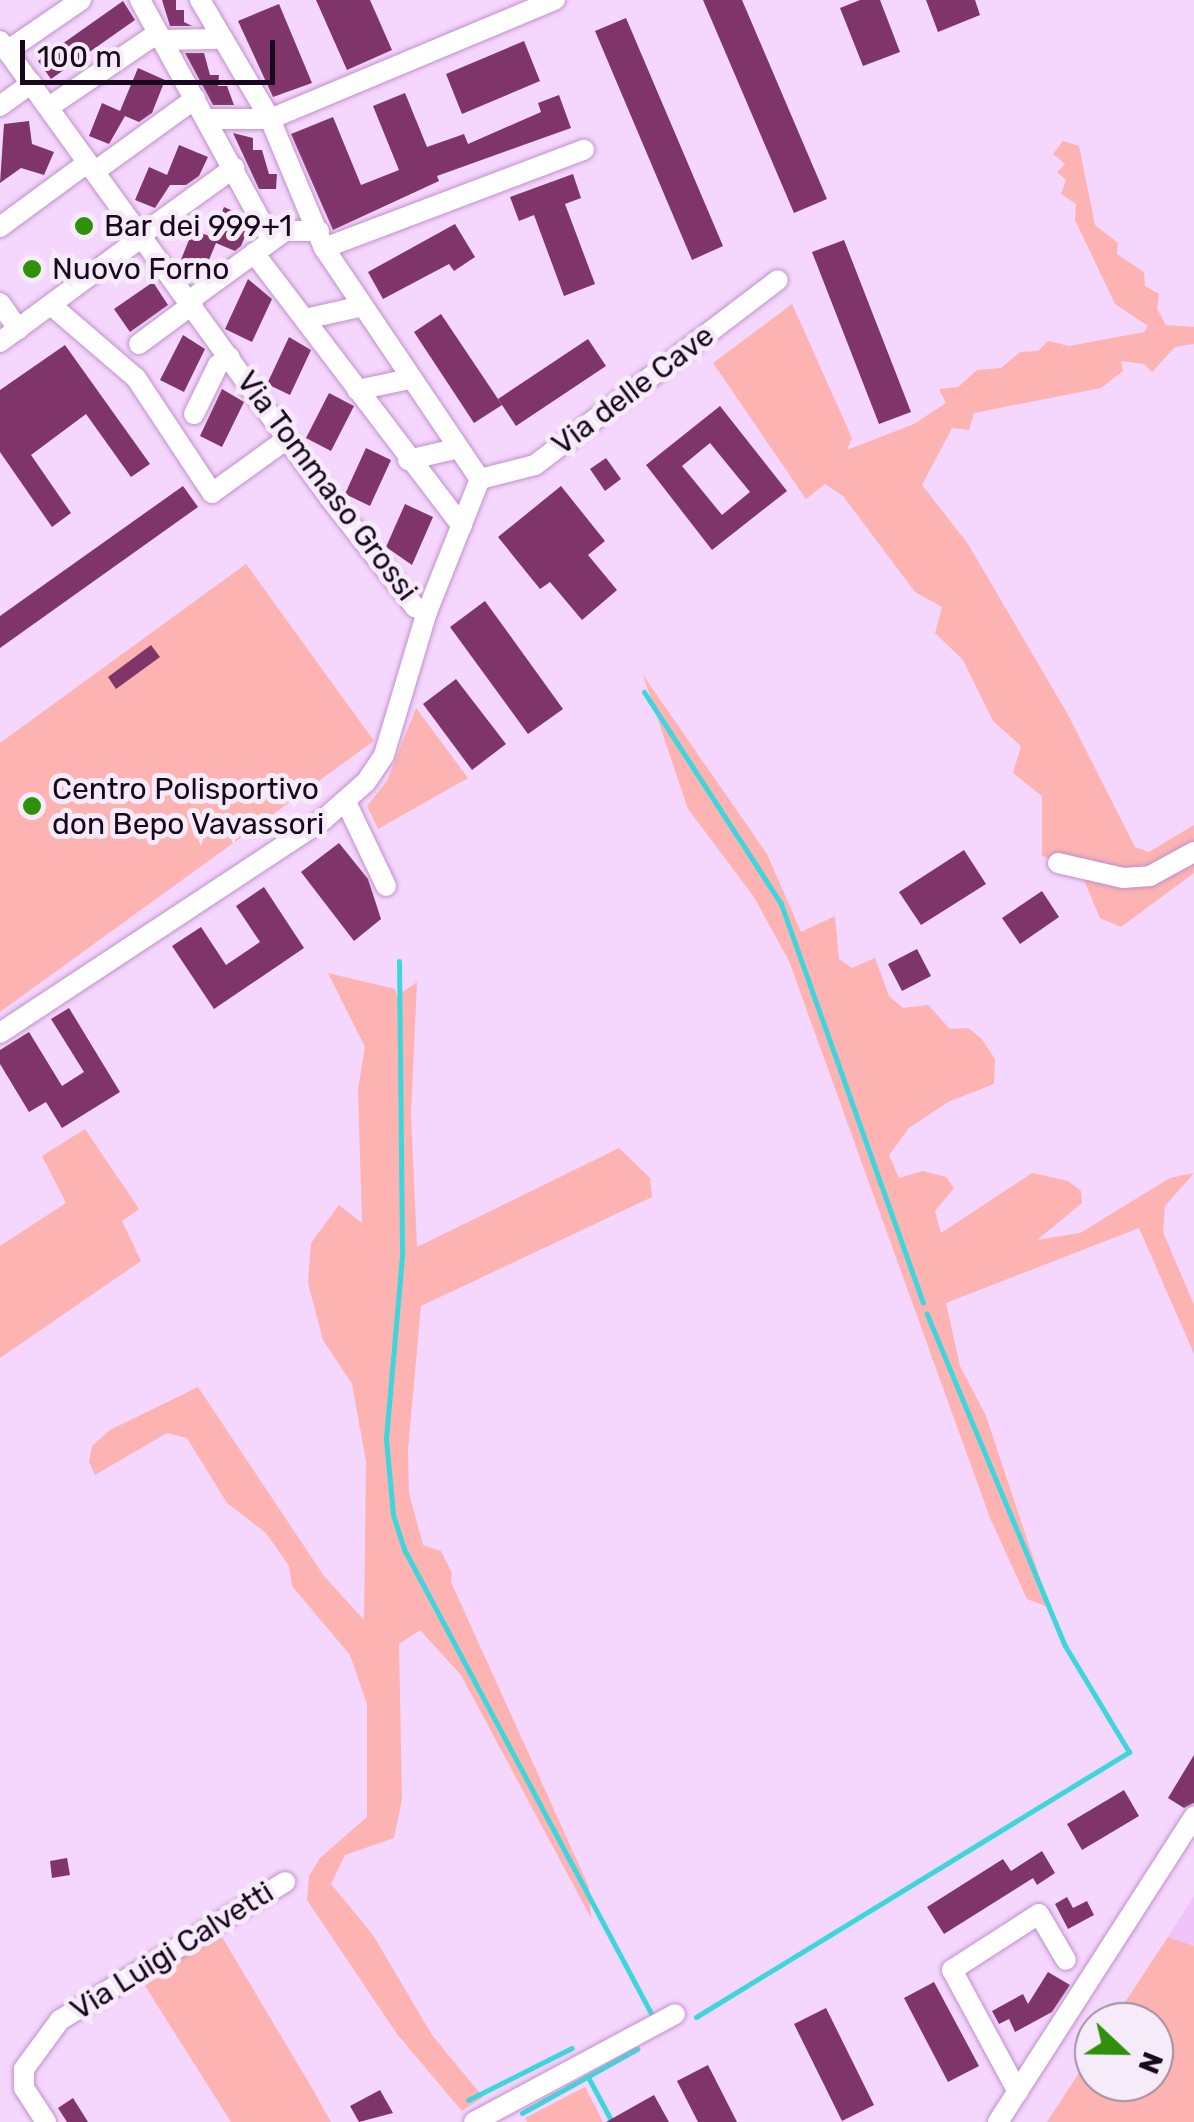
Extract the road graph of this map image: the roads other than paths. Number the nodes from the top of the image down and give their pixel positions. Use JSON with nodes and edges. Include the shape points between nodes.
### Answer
{"nodes":[{"id":1,"x":81,"y":0,"type":"edge"},
{"id":2,"x":140,"y":0,"type":"edge"},
{"id":3,"x":200,"y":0,"type":"edge"},
{"id":4,"x":556,"y":0,"type":"edge"},
{"id":5,"x":160,"y":36,"type":"junction"},
{"id":6,"x":214,"y":39,"type":"dead end"},
{"id":7,"x":4,"y":46,"type":"edge"},
{"id":8,"x":32,"y":83,"type":"junction"},
{"id":9,"x":195,"y":99,"type":"junction"},
{"id":10,"x":0,"y":106,"type":"edge"},
{"id":11,"x":49,"y":107,"type":"junction"},
{"id":12,"x":206,"y":119,"type":"junction"},
{"id":13,"x":270,"y":119,"type":"junction"},
{"id":14,"x":584,"y":150,"type":"dead end"},
{"id":15,"x":90,"y":168,"type":"junction"},
{"id":16,"x":234,"y":168,"type":"junction"},
{"id":17,"x":0,"y":226,"type":"edge"},
{"id":18,"x":142,"y":236,"type":"junction"},
{"id":19,"x":271,"y":239,"type":"junction"},
{"id":20,"x":322,"y":240,"type":"junction"},
{"id":21,"x":254,"y":252,"type":"junction"},
{"id":22,"x":778,"y":280,"type":"dead end"},
{"id":23,"x":0,"y":302,"type":"edge"},
{"id":24,"x":191,"y":302,"type":"junction"},
{"id":25,"x":51,"y":305,"type":"junction"},
{"id":26,"x":362,"y":306,"type":"junction"},
{"id":27,"x":305,"y":319,"type":"junction"},
{"id":28,"x":18,"y":329,"type":"junction"},
{"id":29,"x":0,"y":342,"type":"edge"},
{"id":30,"x":139,"y":344,"type":"dead end"},
{"id":31,"x":230,"y":357,"type":"junction"},
{"id":32,"x":410,"y":379,"type":"junction"},
{"id":33,"x":357,"y":390,"type":"junction"},
{"id":34,"x":194,"y":414,"type":"dead end"},
{"id":35,"x":286,"y":439,"type":"junction"},
{"id":36,"x":459,"y":448,"type":"junction"},
{"id":37,"x":408,"y":460,"type":"junction"},
{"id":38,"x":480,"y":479,"type":"junction"},
{"id":39,"x":462,"y":526,"type":"junction"},
{"id":40,"x":428,"y":612,"type":"junction"},
{"id":41,"x":346,"y":802,"type":"junction"},
{"id":42,"x":1194,"y":852,"type":"edge"},
{"id":43,"x":1058,"y":863,"type":"dead end"},
{"id":44,"x":386,"y":886,"type":"dead end"},
{"id":45,"x":0,"y":1033,"type":"edge"},
{"id":46,"x":1194,"y":1817,"type":"edge"},
{"id":47,"x":285,"y":1882,"type":"dead end"},
{"id":48,"x":1066,"y":1960,"type":"dead end"},
{"id":49,"x":675,"y":2014,"type":"dead end"},
{"id":50,"x":1018,"y":2092,"type":"junction"},
{"id":51,"x":506,"y":2117,"type":"edge"},
{"id":52,"x":46,"y":2122,"type":"edge"},
{"id":53,"x":474,"y":2122,"type":"edge"},
{"id":54,"x":998,"y":2122,"type":"edge"}],
"edges":[{"from":1,"to":7,"type":"street"},
{"from":2,"to":5,"type":"street"},
{"from":3,"to":13,"type":"street"},
{"from":4,"to":13,"type":"street"},
{"from":5,"to":6,"type":"street"},
{"from":5,"to":9,"type":"street"},
{"from":5,"to":11,"type":"street"},
{"from":7,"to":8,"type":"street","name":"Via Tommaso Grossi"},
{"from":8,"to":10,"type":"street"},
{"from":8,"to":11,"type":"street","name":"Via Tommaso Grossi"},
{"from":9,"to":12,"type":"street"},
{"from":9,"to":15,"type":"street"},
{"from":11,"to":15,"type":"street","name":"Via Tommaso Grossi"},
{"from":12,"to":13,"type":"street"},
{"from":12,"to":16,"type":"street"},
{"from":13,"to":20,"type":"street"},
{"from":14,"to":20,"type":"street"},
{"from":15,"to":17,"type":"street"},
{"from":15,"to":18,"type":"street","name":"Via Tommaso Grossi"},
{"from":16,"to":18,"type":"street"},
{"from":16,"to":19,"type":"street"},
{"from":18,"to":24,"type":"street","name":"Via Tommaso Grossi"},
{"from":18,"to":25,"type":"street"},
{"from":19,"to":20,"type":"street","via":[[285,231]]},
{"from":19,"to":21,"type":"street"},
{"from":20,"to":26,"type":"street"},
{"from":21,"to":24,"type":"street"},
{"from":21,"to":27,"type":"street"},
{"from":22,"to":38,"type":"street","name":"Via delle Cave","via":[[535,466]]},
{"from":23,"to":28,"type":"street"},
{"from":24,"to":30,"type":"street"},
{"from":24,"to":31,"type":"street","name":"Via Tommaso Grossi"},
{"from":25,"to":28,"type":"street"},
{"from":25,"to":35,"type":"street","via":[[136,378],[212,493]]},
{"from":26,"to":27,"type":"street"},
{"from":26,"to":32,"type":"street"},
{"from":27,"to":33,"type":"street"},
{"from":28,"to":29,"type":"street"},
{"from":31,"to":34,"type":"street","name":"Via Tommaso Grossi","via":[[218,365]]},
{"from":31,"to":35,"type":"street","name":"Via Tommaso Grossi"},
{"from":32,"to":33,"type":"street"},
{"from":32,"to":36,"type":"street"},
{"from":33,"to":37,"type":"street"},
{"from":35,"to":40,"type":"street","name":"Via Tommaso Grossi","via":[[415,606]]},
{"from":36,"to":37,"type":"street"},
{"from":36,"to":38,"type":"street"},
{"from":37,"to":39,"type":"street"},
{"from":38,"to":39,"type":"street"},
{"from":39,"to":40,"type":"street"},
{"from":40,"to":41,"type":"street","via":[[384,754]]},
{"from":41,"to":44,"type":"street"},
{"from":41,"to":45,"type":"street"},
{"from":42,"to":43,"type":"street","via":[[1136,877]]},
{"from":46,"to":50,"type":"street"},
{"from":47,"to":52,"type":"street","name":"Via Luigi Calvetti","via":[[60,2020],[24,2068],[24,2088]]},
{"from":48,"to":50,"type":"street","via":[[1038,1914],[952,1970]]},
{"from":49,"to":51,"type":"street","via":[[513,2097]]},
{"from":50,"to":54,"type":"street"},
{"from":51,"to":53,"type":"street"}]}
